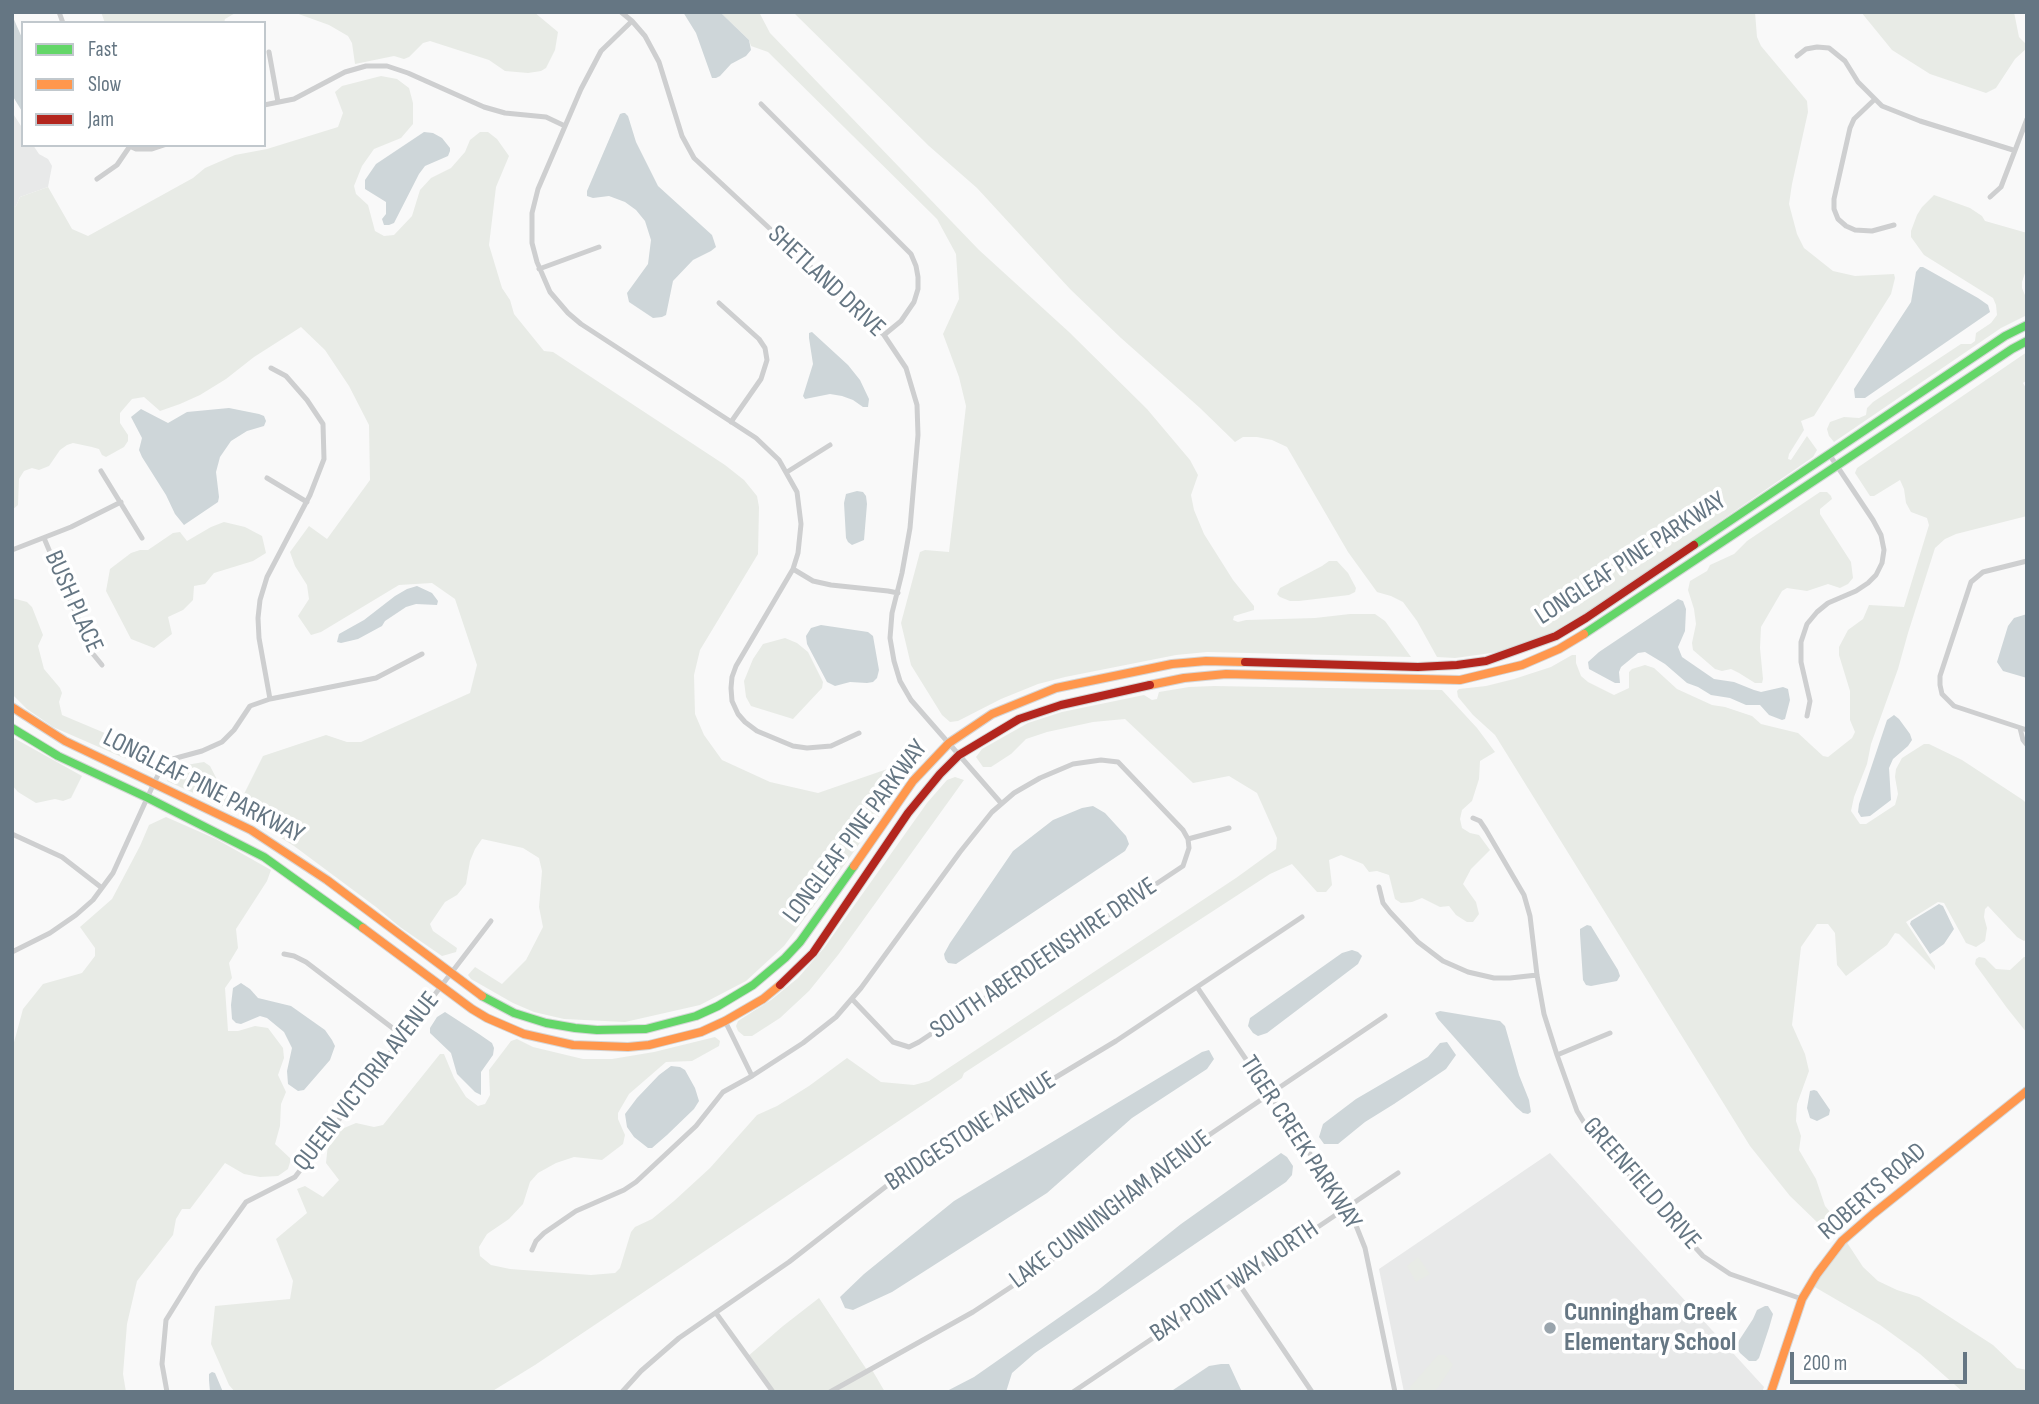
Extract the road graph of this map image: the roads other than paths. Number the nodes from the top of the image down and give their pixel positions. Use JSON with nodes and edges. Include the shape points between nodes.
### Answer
{"nodes":[{"id":1,"x":621,"y":12,"type":"edge"},
{"id":2,"x":632,"y":21,"type":"junction"},
{"id":3,"x":269,"y":52,"type":"dead end"},
{"id":4,"x":1797,"y":56,"type":"dead end"},
{"id":5,"x":1874,"y":100,"type":"junction"},
{"id":6,"x":278,"y":102,"type":"junction"},
{"id":7,"x":761,"y":104,"type":"dead end"},
{"id":8,"x":266,"y":105,"type":"edge"},
{"id":9,"x":2027,"y":119,"type":"edge"},
{"id":10,"x":565,"y":126,"type":"junction"},
{"id":11,"x":127,"y":147,"type":"edge"},
{"id":12,"x":131,"y":147,"type":"edge"},
{"id":13,"x":158,"y":147,"type":"edge"},
{"id":14,"x":2013,"y":150,"type":"junction"},
{"id":15,"x":97,"y":179,"type":"dead end"},
{"id":16,"x":1990,"y":197,"type":"dead end"},
{"id":17,"x":1894,"y":225,"type":"dead end"},
{"id":18,"x":600,"y":247,"type":"dead end"},
{"id":19,"x":539,"y":270,"type":"junction"},
{"id":20,"x":719,"y":303,"type":"dead end"},
{"id":21,"x":2027,"y":325,"type":"edge"},
{"id":22,"x":884,"y":335,"type":"junction"},
{"id":23,"x":2027,"y":341,"type":"edge"},
{"id":24,"x":271,"y":368,"type":"dead end"},
{"id":25,"x":731,"y":422,"type":"junction"},
{"id":26,"x":830,"y":446,"type":"dead end"},
{"id":27,"x":1829,"y":454,"type":"junction"},
{"id":28,"x":1836,"y":466,"type":"junction"},
{"id":29,"x":101,"y":471,"type":"dead end"},
{"id":30,"x":787,"y":472,"type":"junction"},
{"id":31,"x":267,"y":478,"type":"dead end"},
{"id":32,"x":121,"y":502,"type":"junction"},
{"id":33,"x":307,"y":502,"type":"junction"},
{"id":34,"x":44,"y":538,"type":"junction"},
{"id":35,"x":142,"y":538,"type":"dead end"},
{"id":36,"x":12,"y":550,"type":"edge"},
{"id":37,"x":2027,"y":561,"type":"edge"},
{"id":38,"x":793,"y":569,"type":"junction"},
{"id":39,"x":898,"y":593,"type":"junction"},
{"id":40,"x":1591,"y":614,"type":"junction"},
{"id":41,"x":1598,"y":625,"type":"junction"},
{"id":42,"x":422,"y":654,"type":"dead end"},
{"id":43,"x":102,"y":666,"type":"dead end"},
{"id":44,"x":270,"y":699,"type":"junction"},
{"id":45,"x":12,"y":707,"type":"edge"},
{"id":46,"x":1807,"y":716,"type":"dead end"},
{"id":47,"x":12,"y":728,"type":"edge"},
{"id":48,"x":2023,"y":729,"type":"edge"},
{"id":49,"x":859,"y":733,"type":"dead end"},
{"id":50,"x":949,"y":743,"type":"junction"},
{"id":51,"x":2027,"y":745,"type":"edge"},
{"id":52,"x":960,"y":755,"type":"junction"},
{"id":53,"x":154,"y":783,"type":"junction"},
{"id":54,"x":148,"y":798,"type":"junction"},
{"id":55,"x":1001,"y":803,"type":"junction"},
{"id":56,"x":1473,"y":818,"type":"dead end"},
{"id":57,"x":1229,"y":828,"type":"dead end"},
{"id":58,"x":12,"y":834,"type":"edge"},
{"id":59,"x":1188,"y":839,"type":"junction"},
{"id":60,"x":1379,"y":887,"type":"dead end"},
{"id":61,"x":102,"y":888,"type":"junction"},
{"id":62,"x":1302,"y":917,"type":"dead end"},
{"id":63,"x":491,"y":921,"type":"dead end"},
{"id":64,"x":12,"y":952,"type":"edge"},
{"id":65,"x":284,"y":954,"type":"dead end"},
{"id":66,"x":451,"y":975,"type":"junction"},
{"id":67,"x":1537,"y":975,"type":"junction"},
{"id":68,"x":442,"y":987,"type":"junction"},
{"id":69,"x":1197,"y":988,"type":"junction"},
{"id":70,"x":852,"y":999,"type":"junction"},
{"id":71,"x":1385,"y":1016,"type":"dead end"},
{"id":72,"x":725,"y":1021,"type":"junction"},
{"id":73,"x":1610,"y":1033,"type":"dead end"},
{"id":74,"x":402,"y":1035,"type":"junction"},
{"id":75,"x":1557,"y":1055,"type":"junction"},
{"id":76,"x":752,"y":1076,"type":"junction"},
{"id":77,"x":2027,"y":1091,"type":"edge"},
{"id":78,"x":1269,"y":1094,"type":"junction"},
{"id":79,"x":1398,"y":1173,"type":"dead end"},
{"id":80,"x":1346,"y":1207,"type":"junction"},
{"id":81,"x":532,"y":1250,"type":"dead end"},
{"id":82,"x":1237,"y":1281,"type":"junction"},
{"id":83,"x":1802,"y":1299,"type":"junction"},
{"id":84,"x":716,"y":1313,"type":"junction"},
{"id":85,"x":167,"y":1392,"type":"edge"},
{"id":86,"x":622,"y":1392,"type":"edge"},
{"id":87,"x":773,"y":1392,"type":"edge"},
{"id":88,"x":830,"y":1392,"type":"edge"},
{"id":89,"x":1073,"y":1392,"type":"edge"},
{"id":90,"x":1312,"y":1392,"type":"edge"},
{"id":91,"x":1395,"y":1392,"type":"edge"},
{"id":92,"x":1771,"y":1392,"type":"edge"}],
"edges":[{"from":1,"to":2,"type":"street","name":"SHETLAND DRIVE"},
{"from":2,"to":10,"type":"street","via":[[601,51]]},
{"from":2,"to":22,"type":"street","name":"SHETLAND DRIVE","via":[[659,62],[682,136],[694,158]]},
{"from":3,"to":6,"type":"street"},
{"from":4,"to":5,"type":"street","via":[[1817,47],[1838,53]]},
{"from":5,"to":14,"type":"street","via":[[1920,121]]},
{"from":5,"to":17,"type":"street","via":[[1850,128],[1834,209],[1838,219],[1855,230]]},
{"from":6,"to":8,"type":"street"},
{"from":6,"to":10,"type":"street","via":[[294,99],[345,72],[387,66],[484,107],[546,117]]},
{"from":7,"to":22,"type":"street","via":[[911,254],[918,277],[914,302]]},
{"from":9,"to":14,"type":"street"},
{"from":10,"to":19,"type":"street","via":[[532,213],[532,243]]},
{"from":11,"to":15,"type":"street","via":[[117,165]]},
{"from":12,"to":13,"type":"street"},
{"from":14,"to":16,"type":"street","via":[[2001,187]]},
{"from":18,"to":19,"type":"street"},
{"from":19,"to":25,"type":"street","via":[[550,292],[581,324]]},
{"from":20,"to":25,"type":"street","via":[[758,339],[767,360],[761,379]]},
{"from":21,"to":27,"type":"main road","name":"LONGLEAF PINE PARKWAY"},
{"from":22,"to":39,"type":"street","name":"SHETLAND DRIVE","via":[[906,368],[918,415],[910,528]]},
{"from":23,"to":28,"type":"main road","name":"LONGLEAF PINE PARKWAY"},
{"from":24,"to":33,"type":"street","via":[[286,376],[323,424],[324,459]]},
{"from":25,"to":30,"type":"street","via":[[770,450]]},
{"from":26,"to":30,"type":"street"},
{"from":27,"to":28,"type":"street"},
{"from":27,"to":40,"type":"main road","name":"LONGLEAF PINE PARKWAY"},
{"from":28,"to":41,"type":"main road","name":"LONGLEAF PINE PARKWAY"},
{"from":28,"to":46,"type":"street","via":[[1873,520],[1884,550],[1882,563],[1868,583],[1828,603],[1807,624],[1801,662],[1810,701]]},
{"from":29,"to":32,"type":"street"},
{"from":30,"to":38,"type":"street","via":[[802,524]]},
{"from":31,"to":33,"type":"street"},
{"from":32,"to":34,"type":"street"},
{"from":32,"to":35,"type":"street"},
{"from":33,"to":44,"type":"street","via":[[267,577],[260,600],[259,638]]},
{"from":34,"to":36,"type":"street"},
{"from":34,"to":43,"type":"street","name":"BUSH PLACE"},
{"from":37,"to":48,"type":"street","via":[[1983,572],[1971,582],[1940,676],[1942,694],[1954,706]]},
{"from":38,"to":39,"type":"street","via":[[813,581]]},
{"from":38,"to":49,"type":"street","via":[[736,666],[732,701],[738,714],[757,731],[793,746],[831,746]]},
{"from":39,"to":50,"type":"street","name":"SHETLAND DRIVE","via":[[890,638],[900,681]]},
{"from":40,"to":41,"type":"main road"},
{"from":40,"to":50,"type":"main road","name":"LONGLEAF PINE PARKWAY","via":[[1535,645],[1457,665],[1206,661],[1159,666],[1056,688],[992,714]]},
{"from":41,"to":52,"type":"main road","name":"LONGLEAF PINE PARKWAY","via":[[1522,665],[1460,680],[1226,674],[1154,684],[1034,713]]},
{"from":42,"to":44,"type":"street","via":[[376,678]]},
{"from":44,"to":53,"type":"street","via":[[250,706],[222,741],[169,760]]},
{"from":45,"to":53,"type":"main road","name":"LONGLEAF PINE PARKWAY","via":[[65,741]]},
{"from":47,"to":54,"type":"main road","name":"LONGLEAF PINE PARKWAY","via":[[58,756]]},
{"from":48,"to":51,"type":"street"},
{"from":50,"to":52,"type":"street","name":"SHETLAND DRIVE"},
{"from":50,"to":66,"type":"main road","name":"LONGLEAF PINE PARKWAY","via":[[913,781],[800,942],[753,985],[718,1006],[646,1028],[575,1028],[513,1013]]},
{"from":52,"to":55,"type":"street","name":"SHETLAND DRIVE"},
{"from":52,"to":72,"type":"main road","name":"LONGLEAF PINE PARKWAY","via":[[925,791],[813,953],[763,999]]},
{"from":53,"to":54,"type":"street"},
{"from":53,"to":66,"type":"main road","name":"LONGLEAF PINE PARKWAY","via":[[251,830],[298,859]]},
{"from":54,"to":61,"type":"street"},
{"from":54,"to":68,"type":"main road","name":"LONGLEAF PINE PARKWAY","via":[[288,872]]},
{"from":55,"to":59,"type":"street","via":[[1073,764],[1118,762]]},
{"from":55,"to":70,"type":"street"},
{"from":56,"to":67,"type":"street","name":"GREENFIELD DRIVE","via":[[1486,830],[1524,895]]},
{"from":57,"to":59,"type":"street"},
{"from":58,"to":61,"type":"street","via":[[62,858]]},
{"from":59,"to":70,"type":"street","name":"SOUTH ABERDEENSHIRE DRIVE","via":[[1183,866],[909,1047],[894,1042]]},
{"from":60,"to":67,"type":"street","via":[[1390,912],[1443,961],[1494,978]]},
{"from":61,"to":64,"type":"street","via":[[76,915]]},
{"from":62,"to":69,"type":"street","name":"BRIDGESTONE AVENUE"},
{"from":63,"to":66,"type":"street","name":"QUEEN VICTORIA AVENUE"},
{"from":65,"to":74,"type":"street","via":[[306,962]]},
{"from":66,"to":68,"type":"street","name":"QUEEN VICTORIA AVENUE"},
{"from":67,"to":75,"type":"street","name":"GREENFIELD DRIVE"},
{"from":68,"to":72,"type":"main road","name":"LONGLEAF PINE PARKWAY","via":[[504,1026],[572,1045],[649,1045]]},
{"from":68,"to":74,"type":"street","name":"QUEEN VICTORIA AVENUE"},
{"from":69,"to":78,"type":"street","name":"TIGER CREEK PARKWAY"},
{"from":69,"to":84,"type":"street","name":"BRIDGESTONE AVENUE","via":[[925,1156],[813,1245]]},
{"from":70,"to":76,"type":"street","via":[[803,1044]]},
{"from":71,"to":78,"type":"street","name":"LAKE CUNNINGHAM AVENUE"},
{"from":72,"to":76,"type":"street"},
{"from":73,"to":75,"type":"street"},
{"from":74,"to":85,"type":"street","name":"QUEEN VICTORIA AVENUE","via":[[295,1177],[246,1202],[197,1270],[166,1320],[162,1364]]},
{"from":75,"to":83,"type":"street","name":"GREENFIELD DRIVE","via":[[1588,1129],[1696,1249],[1730,1274]]},
{"from":76,"to":81,"type":"street","via":[[723,1092],[696,1126],[636,1182],[576,1211],[544,1233]]},
{"from":77,"to":83,"type":"main road","name":"ROBERTS ROAD","via":[[1853,1231],[1830,1255]]},
{"from":78,"to":80,"type":"street","name":"TIGER CREEK PARKWAY"},
{"from":78,"to":88,"type":"street","name":"LAKE CUNNINGHAM AVENUE","via":[[1181,1154],[1051,1261],[972,1312]]},
{"from":79,"to":80,"type":"street","name":"BAY POINT WAY NORTH"},
{"from":80,"to":82,"type":"street","name":"BAY POINT WAY NORTH"},
{"from":80,"to":91,"type":"street","name":"TIGER CREEK PARKWAY","via":[[1365,1248]]},
{"from":82,"to":89,"type":"street","name":"BAY POINT WAY NORTH"},
{"from":82,"to":90,"type":"street"},
{"from":83,"to":92,"type":"main road","name":"ROBERTS ROAD"},
{"from":84,"to":86,"type":"street","name":"BRIDGESTONE AVENUE","via":[[660,1353]]},
{"from":84,"to":87,"type":"street"}]}
